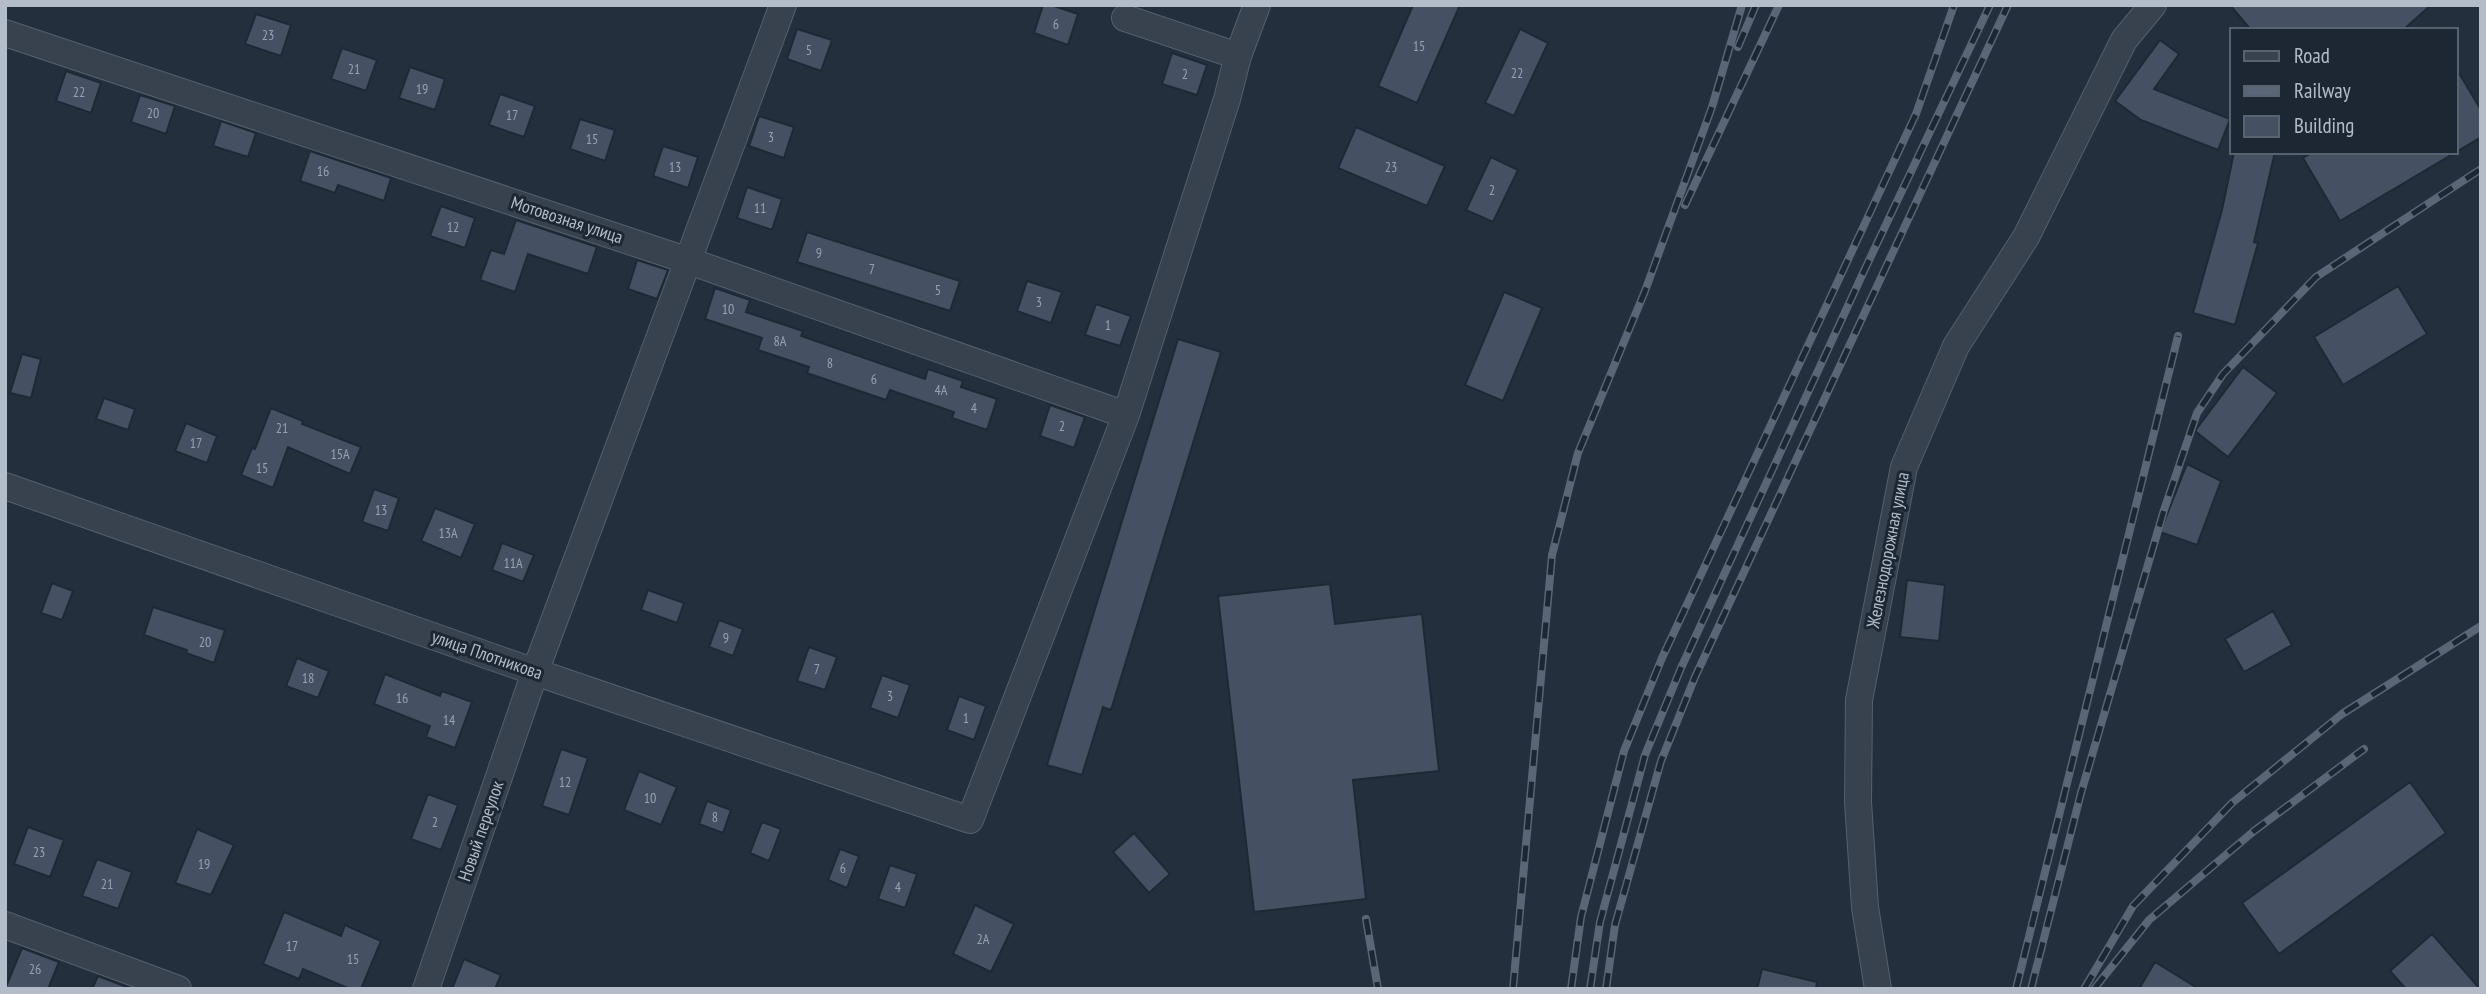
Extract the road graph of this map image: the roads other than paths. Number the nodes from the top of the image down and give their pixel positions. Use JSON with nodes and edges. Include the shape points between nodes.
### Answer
{"nodes":[{"id":1,"x":783,"y":5,"type":"edge"},
{"id":2,"x":1257,"y":5,"type":"edge"},
{"id":3,"x":2153,"y":5,"type":"edge"},
{"id":4,"x":1125,"y":18,"type":"dead end"},
{"id":5,"x":5,"y":33,"type":"edge"},
{"id":6,"x":1238,"y":56,"type":"junction"},
{"id":7,"x":689,"y":261,"type":"junction"},
{"id":8,"x":1126,"y":415,"type":"junction"},
{"id":9,"x":5,"y":486,"type":"edge"},
{"id":10,"x":535,"y":672,"type":"junction"},
{"id":11,"x":5,"y":925,"type":"edge"},
{"id":12,"x":178,"y":989,"type":"edge"},
{"id":13,"x":426,"y":989,"type":"edge"},
{"id":14,"x":1878,"y":989,"type":"edge"}],
"edges":[{"from":1,"to":7,"type":"street","name":"Новый переулок"},
{"from":2,"to":6,"type":"street"},
{"from":3,"to":14,"type":"street","name":"Железнодорожная улица","via":[[2124,40],[2026,237],[1956,346],[1904,467],[1859,700],[1860,828]]},
{"from":4,"to":6,"type":"street"},
{"from":5,"to":7,"type":"street","name":"Мотовозная улица"},
{"from":6,"to":8,"type":"street"},
{"from":7,"to":8,"type":"street","name":"Мотовозная улица"},
{"from":7,"to":10,"type":"street","name":"Новый переулок"},
{"from":8,"to":10,"type":"street","name":"улица Плотникова","via":[[970,820]]},
{"from":9,"to":10,"type":"street","name":"улица Плотникова"},
{"from":10,"to":13,"type":"street","name":"Новый переулок"},
{"from":11,"to":12,"type":"street"}]}
